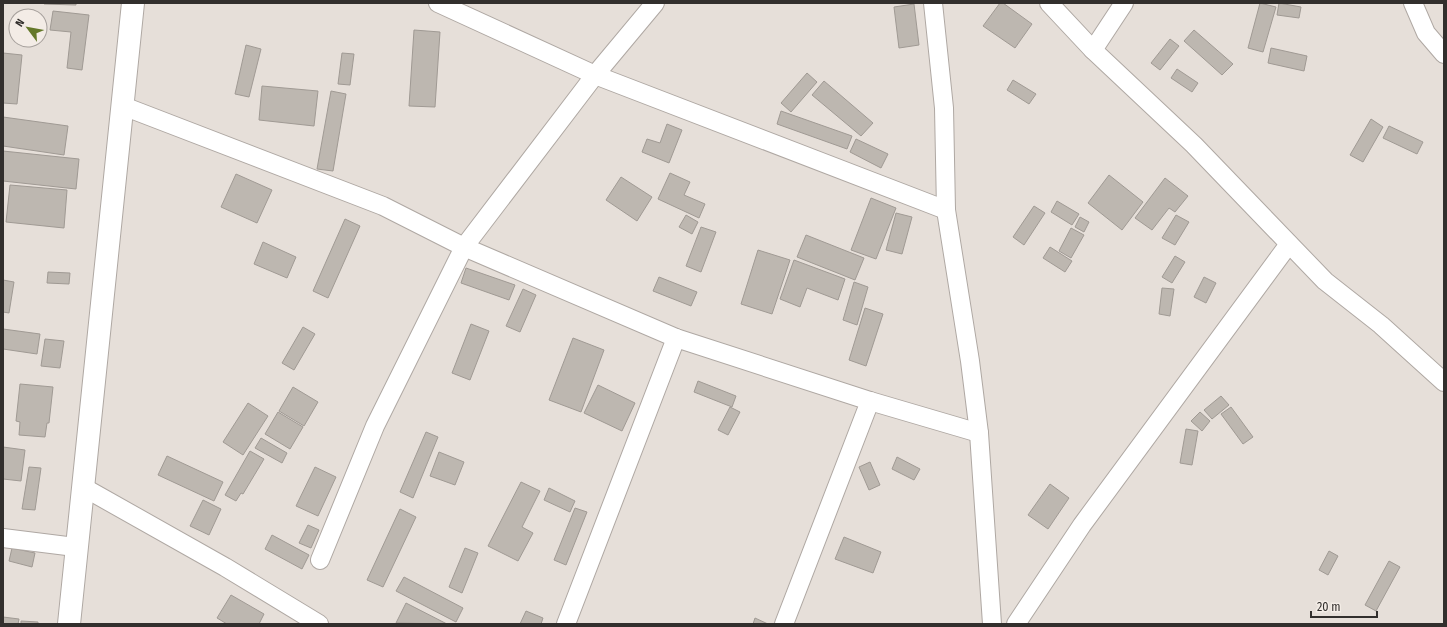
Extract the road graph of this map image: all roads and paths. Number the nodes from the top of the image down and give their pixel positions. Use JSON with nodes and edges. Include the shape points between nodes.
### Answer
{"nodes":[{"id":1,"x":133,"y":3,"type":"edge"},
{"id":2,"x":438,"y":3,"type":"edge"},
{"id":3,"x":655,"y":3,"type":"edge"},
{"id":4,"x":932,"y":3,"type":"edge"},
{"id":5,"x":1049,"y":3,"type":"edge"},
{"id":6,"x":1124,"y":3,"type":"edge"},
{"id":7,"x":1413,"y":3,"type":"edge"},
{"id":8,"x":1093,"y":50,"type":"junction"},
{"id":9,"x":1444,"y":54,"type":"edge"},
{"id":10,"x":595,"y":75,"type":"junction"},
{"id":11,"x":123,"y":106,"type":"junction"},
{"id":12,"x":946,"y":210,"type":"junction"},
{"id":13,"x":1288,"y":244,"type":"junction"},
{"id":14,"x":464,"y":247,"type":"junction"},
{"id":15,"x":676,"y":338,"type":"junction"},
{"id":16,"x":1444,"y":382,"type":"edge"},
{"id":17,"x":870,"y":401,"type":"junction"},
{"id":18,"x":979,"y":433,"type":"junction"},
{"id":19,"x":83,"y":487,"type":"junction"},
{"id":20,"x":3,"y":538,"type":"edge"},
{"id":21,"x":76,"y":547,"type":"junction"},
{"id":22,"x":320,"y":560,"type":"dead end"},
{"id":23,"x":69,"y":624,"type":"edge"},
{"id":24,"x":319,"y":624,"type":"edge"},
{"id":25,"x":566,"y":624,"type":"edge"},
{"id":26,"x":784,"y":624,"type":"edge"},
{"id":27,"x":992,"y":624,"type":"edge"},
{"id":28,"x":1016,"y":624,"type":"edge"}],
"edges":[{"from":1,"to":11,"type":"street"},
{"from":2,"to":10,"type":"street"},
{"from":3,"to":10,"type":"street"},
{"from":4,"to":12,"type":"street","via":[[944,108]]},
{"from":5,"to":8,"type":"street"},
{"from":6,"to":8,"type":"street"},
{"from":7,"to":9,"type":"street","via":[[1426,33]]},
{"from":8,"to":13,"type":"street","via":[[1194,145]]},
{"from":10,"to":12,"type":"street"},
{"from":10,"to":14,"type":"street"},
{"from":11,"to":14,"type":"street","via":[[383,206]]},
{"from":11,"to":19,"type":"street"},
{"from":12,"to":18,"type":"street"},
{"from":13,"to":16,"type":"street","via":[[1325,281],[1382,325]]},
{"from":13,"to":28,"type":"street","via":[[1082,525]]},
{"from":14,"to":15,"type":"street"},
{"from":14,"to":22,"type":"street","via":[[374,426]]},
{"from":15,"to":17,"type":"street"},
{"from":15,"to":25,"type":"street"},
{"from":17,"to":18,"type":"street"},
{"from":17,"to":26,"type":"street"},
{"from":18,"to":27,"type":"street"},
{"from":19,"to":21,"type":"street"},
{"from":19,"to":24,"type":"street","via":[[225,567]]},
{"from":20,"to":21,"type":"street"},
{"from":21,"to":23,"type":"street"}]}
